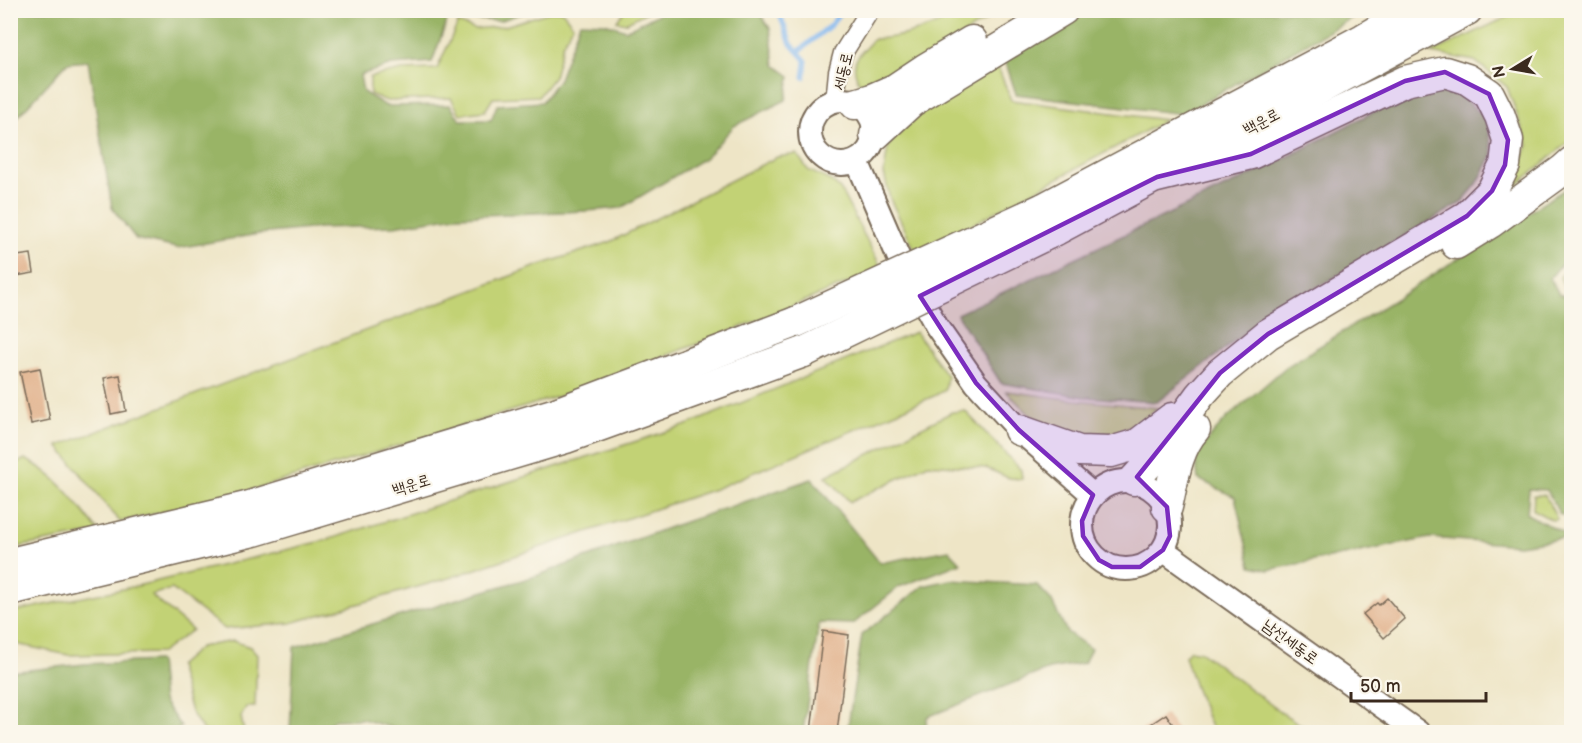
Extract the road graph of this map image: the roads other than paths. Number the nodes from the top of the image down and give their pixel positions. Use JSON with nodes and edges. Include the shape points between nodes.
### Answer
{"nodes":[{"id":1,"x":870,"y":10,"type":"edge"},
{"id":2,"x":1023,"y":10,"type":"edge"},
{"id":3,"x":1063,"y":10,"type":"edge"},
{"id":4,"x":1387,"y":10,"type":"edge"},
{"id":5,"x":1412,"y":10,"type":"edge"},
{"id":6,"x":1467,"y":10,"type":"edge"},
{"id":7,"x":845,"y":103,"type":"junction"},
{"id":8,"x":1190,"y":131,"type":"junction"},
{"id":9,"x":874,"y":135,"type":"junction"},
{"id":10,"x":856,"y":161,"type":"junction"},
{"id":11,"x":1572,"y":162,"type":"edge"},
{"id":12,"x":1157,"y":177,"type":"junction"},
{"id":13,"x":1048,"y":220,"type":"junction"},
{"id":14,"x":1200,"y":395,"type":"junction"},
{"id":15,"x":1019,"y":430,"type":"junction"},
{"id":16,"x":1134,"y":480,"type":"junction"},
{"id":17,"x":1093,"y":495,"type":"junction"},
{"id":18,"x":1167,"y":507,"type":"junction"},
{"id":19,"x":1163,"y":550,"type":"junction"},
{"id":20,"x":10,"y":563,"type":"edge"},
{"id":21,"x":10,"y":590,"type":"edge"},
{"id":22,"x":1418,"y":732,"type":"edge"}],
"edges":[{"from":1,"to":7,"type":"street","name":"세동로","via":[[843,53],[838,72]]},
{"from":2,"to":7,"type":"highway","via":[[895,89],[872,99]]},
{"from":3,"to":9,"type":"highway","via":[[911,102]]},
{"from":4,"to":8,"type":"highway"},
{"from":5,"to":8,"type":"highway","name":"백운로"},
{"from":6,"to":12,"type":"highway","name":"백운로"},
{"from":7,"to":9,"type":"street","via":[[861,106],[869,114]]},
{"from":7,"to":10,"type":"street","via":[[830,103],[821,108],[811,126],[811,136],[813,146],[827,161]]},
{"from":8,"to":13,"type":"highway","name":"백운로"},
{"from":9,"to":10,"type":"street","via":[[866,155]]},
{"from":10,"to":15,"type":"street","via":[[898,256],[937,327],[976,383]]},
{"from":11,"to":18,"type":"highway","via":[[1490,223],[1287,347],[1230,391],[1191,433],[1177,462]]},
{"from":12,"to":13,"type":"highway","name":"백운로"},
{"from":12,"to":14,"type":"highway","via":[[1251,154],[1404,81],[1445,72],[1467,79],[1489,94],[1508,140],[1504,165],[1492,191],[1467,216],[1268,334],[1220,373]]},
{"from":13,"to":20,"type":"highway","name":"백운로","bridge":true,"via":[[556,413],[246,507]]},
{"from":13,"to":21,"type":"highway","name":"백운로","bridge":true,"via":[[804,352],[566,438],[255,531]]},
{"from":14,"to":15,"type":"highway","via":[[1138,444],[1111,452],[1079,451]]},
{"from":14,"to":16,"type":"highway"},
{"from":15,"to":17,"type":"street"},
{"from":16,"to":17,"type":"street","via":[[1105,485]]},
{"from":16,"to":18,"type":"street","via":[[1159,494]]},
{"from":17,"to":19,"type":"street","via":[[1085,507],[1082,528],[1089,549],[1099,560],[1112,567],[1140,567]]},
{"from":18,"to":19,"type":"street","via":[[1170,536]]},
{"from":19,"to":22,"type":"street","name":"남선세동로"}]}
